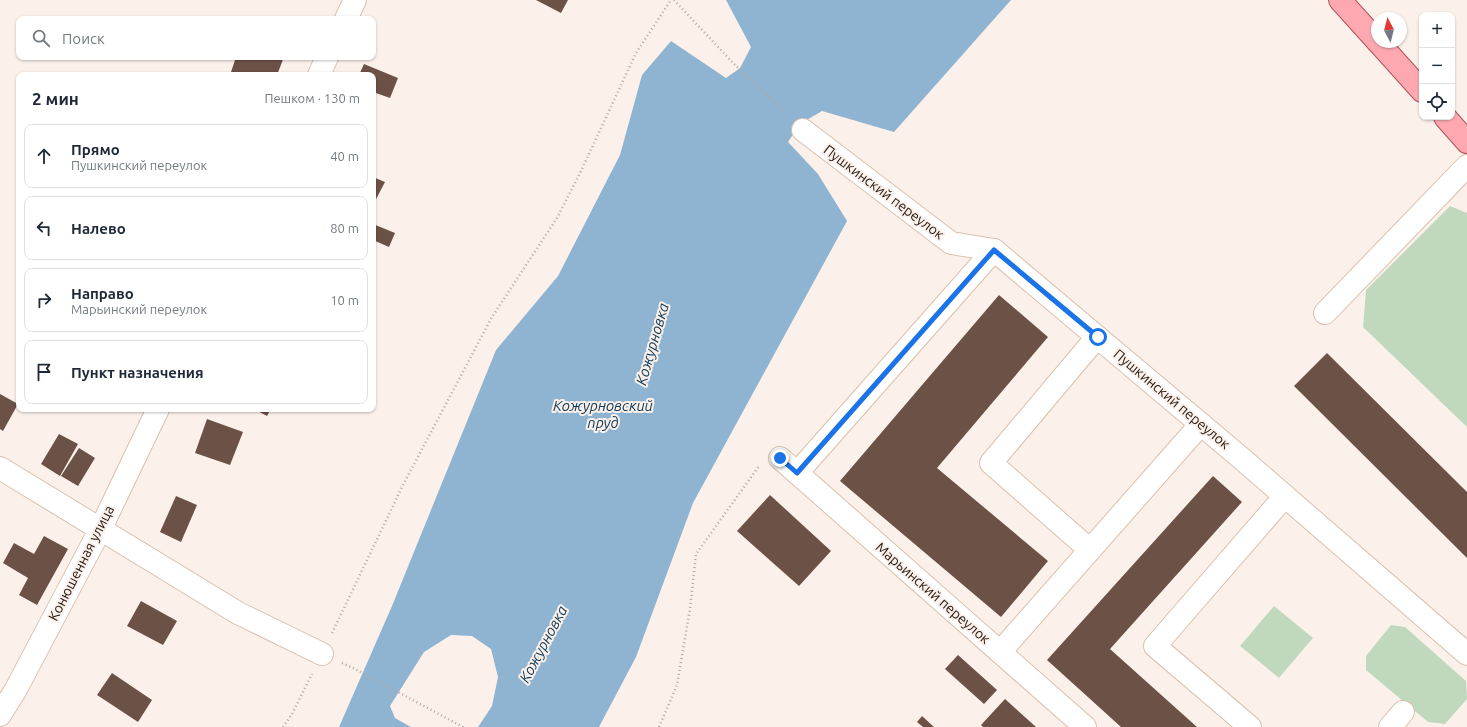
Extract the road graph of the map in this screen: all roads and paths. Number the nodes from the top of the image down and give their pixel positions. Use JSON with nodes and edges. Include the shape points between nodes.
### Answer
{"nodes":[{"id":1,"x":355,"y":0,"type":"edge"},
{"id":2,"x":672,"y":0,"type":"edge"},
{"id":3,"x":1340,"y":0,"type":"edge"},
{"id":4,"x":347,"y":16,"type":"edge"},
{"id":5,"x":1371,"y":35,"type":"edge"},
{"id":6,"x":1383,"y":48,"type":"edge"},
{"id":7,"x":326,"y":60,"type":"edge"},
{"id":8,"x":320,"y":72,"type":"edge"},
{"id":9,"x":1419,"y":88,"type":"edge"},
{"id":10,"x":1448,"y":120,"type":"edge"},
{"id":11,"x":803,"y":130,"type":"joint"},
{"id":12,"x":1467,"y":142,"type":"edge"},
{"id":13,"x":1467,"y":166,"type":"edge"},
{"id":14,"x":994,"y":250,"type":"junction"},
{"id":15,"x":1325,"y":313,"type":"dead end"},
{"id":16,"x":1098,"y":337,"type":"junction"},
{"id":17,"x":157,"y":412,"type":"edge"},
{"id":18,"x":1201,"y":424,"type":"junction"},
{"id":19,"x":780,"y":458,"type":"joint"},
{"id":20,"x":0,"y":468,"type":"edge"},
{"id":21,"x":797,"y":473,"type":"junction"},
{"id":22,"x":1284,"y":496,"type":"junction"},
{"id":23,"x":100,"y":528,"type":"junction"},
{"id":24,"x":1090,"y":550,"type":"junction"},
{"id":25,"x":1000,"y":652,"type":"junction"},
{"id":26,"x":322,"y":654,"type":"junction"},
{"id":27,"x":1467,"y":654,"type":"edge"},
{"id":28,"x":355,"y":669,"type":"dead end"},
{"id":29,"x":0,"y":715,"type":"edge"},
{"id":30,"x":1074,"y":723,"type":"edge"},
{"id":31,"x":282,"y":727,"type":"edge"},
{"id":32,"x":464,"y":727,"type":"edge"},
{"id":33,"x":659,"y":727,"type":"edge"},
{"id":34,"x":1250,"y":727,"type":"edge"}],
"edges":[{"from":1,"to":4,"type":"street"},
{"from":2,"to":11,"type":"path"},
{"from":2,"to":26,"type":"path","via":[[636,53],[557,218],[492,317],[404,485]]},
{"from":3,"to":5,"type":"main road"},
{"from":6,"to":9,"type":"main road"},
{"from":7,"to":8,"type":"street"},
{"from":10,"to":12,"type":"main road"},
{"from":11,"to":14,"type":"street","name":"Пушкинский переулок","via":[[952,243]]},
{"from":13,"to":15,"type":"street"},
{"from":14,"to":16,"type":"street","name":"Пушкинский переулок"},
{"from":14,"to":21,"type":"street"},
{"from":16,"to":18,"type":"street","name":"Пушкинский переулок"},
{"from":16,"to":24,"type":"street","via":[[991,463]]},
{"from":17,"to":23,"type":"street","name":"Конюшенная улица"},
{"from":18,"to":22,"type":"street","name":"Пушкинский переулок"},
{"from":18,"to":24,"type":"street"},
{"from":19,"to":21,"type":"street","name":"Марьинский переулок"},
{"from":19,"to":33,"type":"path","via":[[760,464],[696,554],[678,685]]},
{"from":20,"to":23,"type":"street"},
{"from":21,"to":25,"type":"street","name":"Марьинский переулок"},
{"from":22,"to":27,"type":"street","name":"Пушкинский переулок"},
{"from":22,"to":34,"type":"street","via":[[1156,646]]},
{"from":23,"to":26,"type":"street","via":[[238,613]]},
{"from":23,"to":29,"type":"street","name":"Конюшенная улица"},
{"from":24,"to":25,"type":"street"},
{"from":25,"to":30,"type":"street","name":"Марьинский переулок"},
{"from":26,"to":31,"type":"path","via":[[292,714]]},
{"from":28,"to":32,"type":"path"}]}
